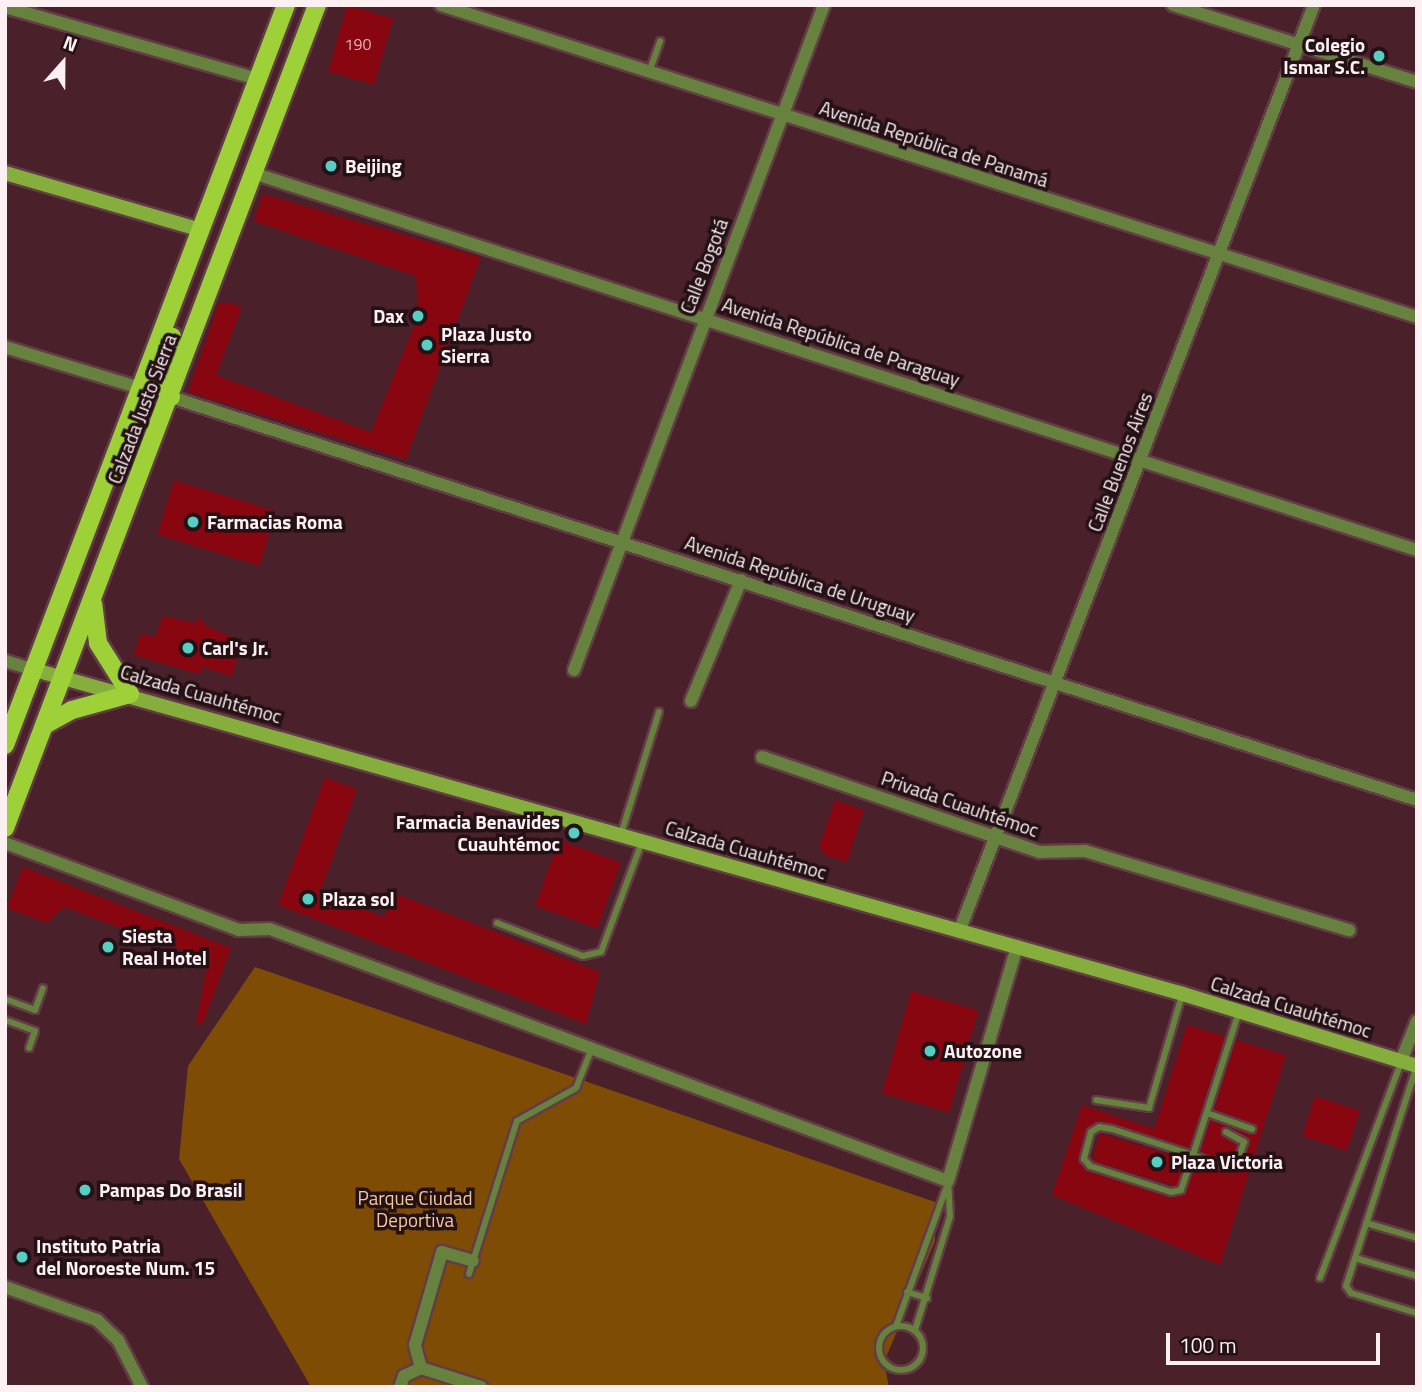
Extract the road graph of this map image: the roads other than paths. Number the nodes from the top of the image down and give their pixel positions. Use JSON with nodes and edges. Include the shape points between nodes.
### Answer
{"nodes":[{"id":1,"x":286,"y":5,"type":"edge"},
{"id":2,"x":317,"y":5,"type":"edge"},
{"id":3,"x":441,"y":5,"type":"edge"},
{"id":4,"x":824,"y":5,"type":"edge"},
{"id":5,"x":1172,"y":5,"type":"edge"},
{"id":6,"x":1314,"y":5,"type":"edge"},
{"id":7,"x":5,"y":7,"type":"edge"},
{"id":8,"x":660,"y":41,"type":"dead end"},
{"id":9,"x":1298,"y":45,"type":"junction"},
{"id":10,"x":649,"y":72,"type":"junction"},
{"id":11,"x":258,"y":79,"type":"junction"},
{"id":12,"x":1417,"y":82,"type":"edge"},
{"id":13,"x":782,"y":116,"type":"junction"},
{"id":14,"x":5,"y":173,"type":"edge"},
{"id":15,"x":253,"y":173,"type":"junction"},
{"id":16,"x":201,"y":230,"type":"junction"},
{"id":17,"x":1219,"y":255,"type":"junction"},
{"id":18,"x":172,"y":305,"type":"junction"},
{"id":19,"x":706,"y":317,"type":"junction"},
{"id":20,"x":1417,"y":317,"type":"edge"},
{"id":21,"x":5,"y":346,"type":"edge"},
{"id":22,"x":140,"y":388,"type":"junction"},
{"id":23,"x":171,"y":397,"type":"junction"},
{"id":24,"x":1140,"y":462,"type":"junction"},
{"id":25,"x":621,"y":541,"type":"junction"},
{"id":26,"x":1417,"y":550,"type":"edge"},
{"id":27,"x":741,"y":580,"type":"junction"},
{"id":28,"x":92,"y":596,"type":"junction"},
{"id":29,"x":5,"y":661,"type":"edge"},
{"id":30,"x":35,"y":670,"type":"junction"},
{"id":31,"x":574,"y":670,"type":"dead end"},
{"id":32,"x":63,"y":676,"type":"junction"},
{"id":33,"x":1057,"y":682,"type":"junction"},
{"id":34,"x":130,"y":694,"type":"junction"},
{"id":35,"x":691,"y":701,"type":"dead end"},
{"id":36,"x":659,"y":712,"type":"dead end"},
{"id":37,"x":45,"y":725,"type":"junction"},
{"id":38,"x":5,"y":745,"type":"edge"},
{"id":39,"x":762,"y":757,"type":"dead end"},
{"id":40,"x":1417,"y":800,"type":"edge"},
{"id":41,"x":5,"y":828,"type":"edge"},
{"id":42,"x":621,"y":834,"type":"junction"},
{"id":43,"x":997,"y":837,"type":"junction"},
{"id":44,"x":642,"y":840,"type":"junction"},
{"id":45,"x":5,"y":843,"type":"edge"},
{"id":46,"x":497,"y":923,"type":"dead end"},
{"id":47,"x":1349,"y":930,"type":"dead end"},
{"id":48,"x":960,"y":932,"type":"junction"},
{"id":49,"x":1017,"y":946,"type":"junction"},
{"id":50,"x":43,"y":988,"type":"dead end"},
{"id":51,"x":1182,"y":994,"type":"junction"},
{"id":52,"x":5,"y":999,"type":"edge"},
{"id":53,"x":1239,"y":1011,"type":"junction"},
{"id":54,"x":5,"y":1020,"type":"edge"},
{"id":55,"x":1417,"y":1021,"type":"edge"},
{"id":56,"x":29,"y":1048,"type":"dead end"},
{"id":57,"x":592,"y":1048,"type":"junction"},
{"id":58,"x":1401,"y":1061,"type":"junction"},
{"id":59,"x":1417,"y":1065,"type":"edge"},
{"id":60,"x":1096,"y":1100,"type":"dead end"},
{"id":61,"x":1207,"y":1113,"type":"junction"},
{"id":62,"x":1252,"y":1129,"type":"dead end"},
{"id":63,"x":1226,"y":1132,"type":"dead end"},
{"id":64,"x":1193,"y":1155,"type":"junction"},
{"id":65,"x":948,"y":1181,"type":"junction"},
{"id":66,"x":1366,"y":1223,"type":"junction"},
{"id":67,"x":1417,"y":1238,"type":"edge"},
{"id":68,"x":1355,"y":1258,"type":"junction"},
{"id":69,"x":471,"y":1267,"type":"joint"},
{"id":70,"x":1417,"y":1276,"type":"edge"},
{"id":71,"x":1320,"y":1278,"type":"dead end"},
{"id":72,"x":5,"y":1287,"type":"edge"},
{"id":73,"x":907,"y":1292,"type":"junction"},
{"id":74,"x":927,"y":1298,"type":"junction"},
{"id":75,"x":1417,"y":1313,"type":"edge"},
{"id":76,"x":896,"y":1326,"type":"junction"},
{"id":77,"x":915,"y":1330,"type":"junction"},
{"id":78,"x":421,"y":1368,"type":"junction"},
{"id":79,"x":142,"y":1387,"type":"edge"},
{"id":80,"x":400,"y":1387,"type":"edge"},
{"id":81,"x":481,"y":1387,"type":"edge"}],
"edges":[{"from":1,"to":11,"type":"main road","name":"Calzada Justo Sierra"},
{"from":2,"to":15,"type":"main road","name":"Calzada Justo Sierra"},
{"from":3,"to":10,"type":"street","name":"Avenida República de Panamá"},
{"from":4,"to":13,"type":"street","name":"Calle Bogotá"},
{"from":5,"to":9,"type":"street"},
{"from":6,"to":9,"type":"street","name":"Calle Buenos Aires"},
{"from":7,"to":11,"type":"street"},
{"from":8,"to":10,"type":"lane"},
{"from":9,"to":12,"type":"street"},
{"from":9,"to":17,"type":"street","name":"Calle Buenos Aires"},
{"from":10,"to":13,"type":"street","name":"Avenida República de Panamá"},
{"from":11,"to":16,"type":"main road","name":"Calzada Justo Sierra"},
{"from":13,"to":17,"type":"street","name":"Avenida República de Panamá"},
{"from":13,"to":19,"type":"street","name":"Calle Bogotá"},
{"from":14,"to":16,"type":"main road"},
{"from":15,"to":19,"type":"street","name":"Avenida República de Paraguay"},
{"from":15,"to":23,"type":"main road","name":"Calzada Justo Sierra"},
{"from":16,"to":18,"type":"main road","name":"Calzada Justo Sierra"},
{"from":17,"to":20,"type":"street","name":"Avenida República de Panamá"},
{"from":17,"to":24,"type":"street","name":"Calle Buenos Aires"},
{"from":18,"to":22,"type":"main road","name":"Calzada Justo Sierra"},
{"from":18,"to":23,"type":"main road","via":[[179,319],[158,378]]},
{"from":19,"to":24,"type":"street","name":"Avenida República de Paraguay"},
{"from":19,"to":25,"type":"street","name":"Calle Bogotá"},
{"from":21,"to":22,"type":"street"},
{"from":22,"to":30,"type":"main road","name":"Calzada Justo Sierra"},
{"from":23,"to":25,"type":"street","name":"Avenida República de Uruguay"},
{"from":23,"to":28,"type":"main road","name":"Calzada Justo Sierra"},
{"from":24,"to":26,"type":"street","name":"Avenida República de Paraguay"},
{"from":24,"to":33,"type":"street","name":"Calle Buenos Aires"},
{"from":25,"to":27,"type":"street","name":"Avenida República de Uruguay"},
{"from":25,"to":31,"type":"street","name":"Calle Bogotá"},
{"from":27,"to":33,"type":"street","name":"Avenida República de Uruguay"},
{"from":27,"to":35,"type":"street"},
{"from":28,"to":32,"type":"main road","name":"Calzada Justo Sierra"},
{"from":28,"to":34,"type":"main road","via":[[98,643]]},
{"from":29,"to":30,"type":"street"},
{"from":30,"to":32,"type":"main road","name":"Calzada Cuauhtémoc"},
{"from":30,"to":38,"type":"main road","name":"Calzada Justo Sierra"},
{"from":32,"to":34,"type":"main road","name":"Calzada Cuauhtémoc"},
{"from":32,"to":37,"type":"main road","name":"Calzada Justo Sierra"},
{"from":33,"to":40,"type":"street","name":"Avenida República de Uruguay"},
{"from":33,"to":43,"type":"street","name":"Calle Buenos Aires"},
{"from":34,"to":37,"type":"main road","via":[[72,710]]},
{"from":34,"to":42,"type":"main road","name":"Calzada Cuauhtémoc"},
{"from":36,"to":42,"type":"lane"},
{"from":37,"to":41,"type":"main road","name":"Calzada Justo Sierra"},
{"from":39,"to":43,"type":"street","name":"Privada Cuauhtémoc"},
{"from":42,"to":44,"type":"main road","name":"Calzada Cuauhtémoc"},
{"from":43,"to":47,"type":"street","name":"Privada Cuauhtémoc","via":[[1054,855],[1085,851]]},
{"from":43,"to":48,"type":"street","name":"Calle Buenos Aires"},
{"from":44,"to":46,"type":"lane","via":[[601,952],[583,956]]},
{"from":44,"to":48,"type":"main road","name":"Calzada Cuauhtémoc"},
{"from":45,"to":57,"type":"street","via":[[239,930],[270,929]]},
{"from":48,"to":49,"type":"main road","name":"Calzada Cuauhtémoc"},
{"from":49,"to":51,"type":"main road","name":"Calzada Cuauhtémoc"},
{"from":49,"to":65,"type":"street"},
{"from":50,"to":52,"type":"lane","via":[[35,1010]]},
{"from":51,"to":53,"type":"main road","name":"Calzada Cuauhtémoc"},
{"from":51,"to":60,"type":"lane","via":[[1149,1108]]},
{"from":53,"to":58,"type":"main road","name":"Calzada Cuauhtémoc"},
{"from":53,"to":61,"type":"lane"},
{"from":54,"to":56,"type":"lane","via":[[35,1031]]},
{"from":55,"to":58,"type":"street"},
{"from":57,"to":65,"type":"street"},
{"from":57,"to":69,"type":"lane","via":[[576,1088],[517,1121]]},
{"from":58,"to":59,"type":"main road","name":"Calzada Cuauhtémoc"},
{"from":58,"to":71,"type":"lane"},
{"from":59,"to":66,"type":"lane"},
{"from":61,"to":62,"type":"lane"},
{"from":61,"to":64,"type":"lane"},
{"from":63,"to":64,"type":"lane","via":[[1244,1142],[1233,1166]]},
{"from":64,"to":64,"type":"lane","via":[[1181,1190],[1171,1192],[1090,1166],[1084,1159],[1091,1132],[1098,1127]]},
{"from":65,"to":73,"type":"lane"},
{"from":65,"to":74,"type":"lane","via":[[950,1216]]},
{"from":66,"to":67,"type":"lane"},
{"from":66,"to":68,"type":"lane"},
{"from":68,"to":70,"type":"lane"},
{"from":68,"to":75,"type":"lane","via":[[1346,1286],[1351,1293]]},
{"from":69,"to":78,"type":"street","via":[[442,1252],[415,1345]]},
{"from":72,"to":79,"type":"street","via":[[97,1320],[118,1340]]},
{"from":73,"to":74,"type":"lane"},
{"from":73,"to":76,"type":"lane"},
{"from":74,"to":77,"type":"lane"},
{"from":76,"to":77,"type":"lane"},
{"from":76,"to":77,"type":"lane","via":[[879,1342],[885,1364],[895,1370],[918,1364],[923,1354]]},
{"from":78,"to":80,"type":"street","via":[[404,1376]]},
{"from":78,"to":81,"type":"street"}]}
